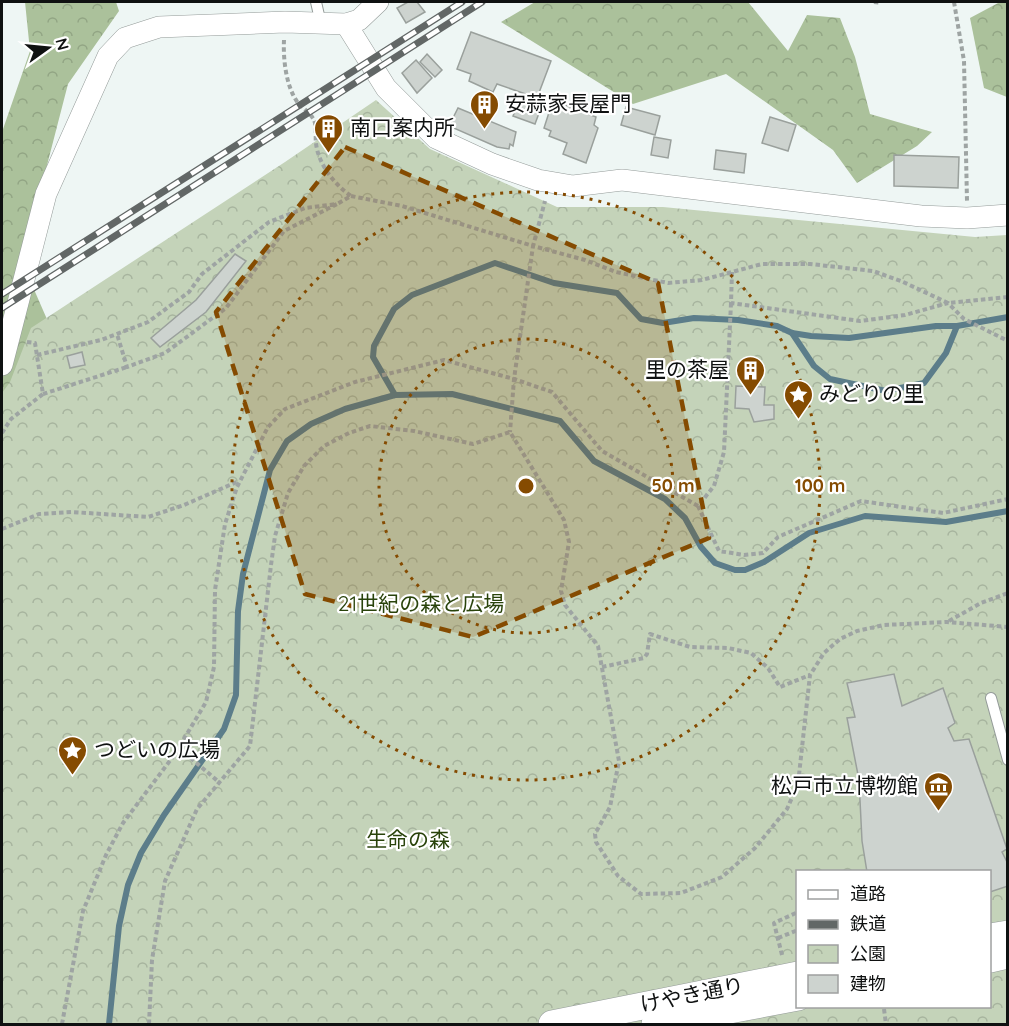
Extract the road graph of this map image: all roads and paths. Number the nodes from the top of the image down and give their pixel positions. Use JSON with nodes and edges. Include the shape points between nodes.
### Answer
{"nodes":[{"id":1,"x":316,"y":2,"type":"edge"},
{"id":2,"x":378,"y":2,"type":"edge"},
{"id":3,"x":874,"y":2,"type":"edge"},
{"id":4,"x":954,"y":2,"type":"edge"},
{"id":5,"x":881,"y":3,"type":"dead end"},
{"id":6,"x":285,"y":22,"type":"junction"},
{"id":7,"x":321,"y":24,"type":"junction"},
{"id":8,"x":346,"y":24,"type":"junction"},
{"id":9,"x":550,"y":182,"type":"junction"},
{"id":10,"x":351,"y":196,"type":"junction"},
{"id":11,"x":337,"y":204,"type":"junction"},
{"id":12,"x":1008,"y":215,"type":"edge"},
{"id":13,"x":967,"y":218,"type":"junction"},
{"id":14,"x":533,"y":246,"type":"junction"},
{"id":15,"x":732,"y":272,"type":"junction"},
{"id":16,"x":1008,"y":297,"type":"edge"},
{"id":17,"x":731,"y":303,"type":"junction"},
{"id":18,"x":948,"y":303,"type":"junction"},
{"id":19,"x":117,"y":334,"type":"junction"},
{"id":20,"x":20,"y":340,"type":"dead end"},
{"id":21,"x":1008,"y":340,"type":"edge"},
{"id":22,"x":37,"y":355,"type":"junction"},
{"id":23,"x":2,"y":365,"type":"edge"},
{"id":24,"x":127,"y":367,"type":"junction"},
{"id":25,"x":514,"y":379,"type":"junction"},
{"id":26,"x":43,"y":394,"type":"junction"},
{"id":27,"x":510,"y":432,"type":"junction"},
{"id":28,"x":2,"y":433,"type":"edge"},
{"id":29,"x":240,"y":480,"type":"junction"},
{"id":30,"x":1008,"y":499,"type":"edge"},
{"id":31,"x":698,"y":506,"type":"junction"},
{"id":32,"x":2,"y":529,"type":"edge"},
{"id":33,"x":1008,"y":593,"type":"edge"},
{"id":34,"x":947,"y":622,"type":"junction"},
{"id":35,"x":1008,"y":627,"type":"edge"},
{"id":36,"x":602,"y":667,"type":"junction"},
{"id":37,"x":810,"y":675,"type":"junction"},
{"id":38,"x":991,"y":698,"type":"dead end"},
{"id":39,"x":179,"y":748,"type":"junction"},
{"id":40,"x":1008,"y":760,"type":"edge"},
{"id":41,"x":220,"y":783,"type":"junction"},
{"id":42,"x":796,"y":913,"type":"edge"},
{"id":43,"x":796,"y":931,"type":"edge"},
{"id":44,"x":1008,"y":934,"type":"edge"},
{"id":45,"x":991,"y":937,"type":"edge"},
{"id":46,"x":778,"y":938,"type":"junction"},
{"id":47,"x":1008,"y":956,"type":"edge"},
{"id":48,"x":991,"y":959,"type":"edge"},
{"id":49,"x":791,"y":967,"type":"edge"},
{"id":50,"x":796,"y":997,"type":"edge"},
{"id":51,"x":884,"y":1009,"type":"dead end"},
{"id":52,"x":62,"y":1024,"type":"edge"},
{"id":53,"x":149,"y":1024,"type":"edge"},
{"id":54,"x":552,"y":1024,"type":"edge"},
{"id":55,"x":655,"y":1024,"type":"edge"},
{"id":56,"x":886,"y":1024,"type":"edge"}],
"edges":[{"from":1,"to":7,"type":"lane"},
{"from":2,"to":8,"type":"street","via":[[359,20]]},
{"from":3,"to":5,"type":"path"},
{"from":4,"to":13,"type":"path","via":[[964,61]]},
{"from":6,"to":7,"type":"street"},
{"from":6,"to":10,"type":"path","via":[[283,57],[297,101],[314,121],[316,144],[337,187]]},
{"from":6,"to":23,"type":"street","via":[[159,27],[134,34],[116,46],[46,194]]},
{"from":7,"to":8,"type":"street"},
{"from":8,"to":9,"type":"street","via":[[386,88],[436,138],[492,164]]},
{"from":9,"to":13,"type":"street","via":[[573,186],[622,180],[893,214]]},
{"from":9,"to":14,"type":"path"},
{"from":10,"to":11,"type":"path"},
{"from":10,"to":14,"type":"path","via":[[402,206]]},
{"from":11,"to":19,"type":"path","via":[[305,208],[269,222],[202,274],[189,292],[165,312]]},
{"from":11,"to":24,"type":"path","via":[[285,231],[226,308],[165,353]]},
{"from":12,"to":13,"type":"street"},
{"from":14,"to":15,"type":"path","via":[[616,272],[668,283]]},
{"from":14,"to":25,"type":"path"},
{"from":15,"to":17,"type":"path"},
{"from":15,"to":18,"type":"path","via":[[762,264],[844,266],[873,271]]},
{"from":16,"to":18,"type":"path"},
{"from":17,"to":18,"type":"path","via":[[860,321],[905,315]]},
{"from":17,"to":31,"type":"path","via":[[724,452],[714,486]]},
{"from":18,"to":21,"type":"path","via":[[964,319]]},
{"from":19,"to":22,"type":"path"},
{"from":19,"to":24,"type":"path"},
{"from":20,"to":22,"type":"path","via":[[35,343]]},
{"from":22,"to":26,"type":"path"},
{"from":24,"to":26,"type":"path"},
{"from":25,"to":27,"type":"path"},
{"from":25,"to":29,"type":"path","via":[[444,360],[355,382],[285,409],[268,427]]},
{"from":25,"to":31,"type":"path","via":[[552,392],[602,451]]},
{"from":26,"to":28,"type":"path","via":[[11,419]]},
{"from":27,"to":36,"type":"path","via":[[564,520],[569,542],[561,591],[565,605],[598,646]]},
{"from":27,"to":41,"type":"path","via":[[473,444],[370,426],[324,446],[304,466],[288,493],[275,536],[250,746]]},
{"from":29,"to":32,"type":"path","via":[[148,517],[39,514]]},
{"from":29,"to":39,"type":"path","via":[[225,524],[215,590],[214,667],[206,702]]},
{"from":30,"to":31,"type":"path","via":[[943,513],[861,501],[778,537],[763,553],[744,555],[719,551]]},
{"from":33,"to":34,"type":"path"},
{"from":34,"to":35,"type":"path"},
{"from":34,"to":37,"type":"path","via":[[884,625],[857,631],[824,653]]},
{"from":36,"to":37,"type":"path","via":[[644,658],[650,634],[690,647],[751,652],[780,687]]},
{"from":36,"to":37,"type":"path","via":[[619,761],[610,807],[595,834],[596,842],[618,876],[641,894],[681,893],[723,877],[755,848],[787,809],[798,784]]},
{"from":38,"to":40,"type":"lane"},
{"from":39,"to":41,"type":"path"},
{"from":39,"to":52,"type":"path","via":[[123,823],[96,879],[83,911]]},
{"from":41,"to":53,"type":"path","via":[[197,809],[165,881],[152,960]]},
{"from":42,"to":46,"type":"path","via":[[774,923]]},
{"from":43,"to":46,"type":"path"},
{"from":44,"to":45,"type":"street"},
{"from":46,"to":49,"type":"path"},
{"from":47,"to":48,"type":"street"},
{"from":49,"to":54,"type":"street","name":"けやき通り"},
{"from":50,"to":55,"type":"street","name":"けやき通り"},
{"from":51,"to":56,"type":"path"}]}
